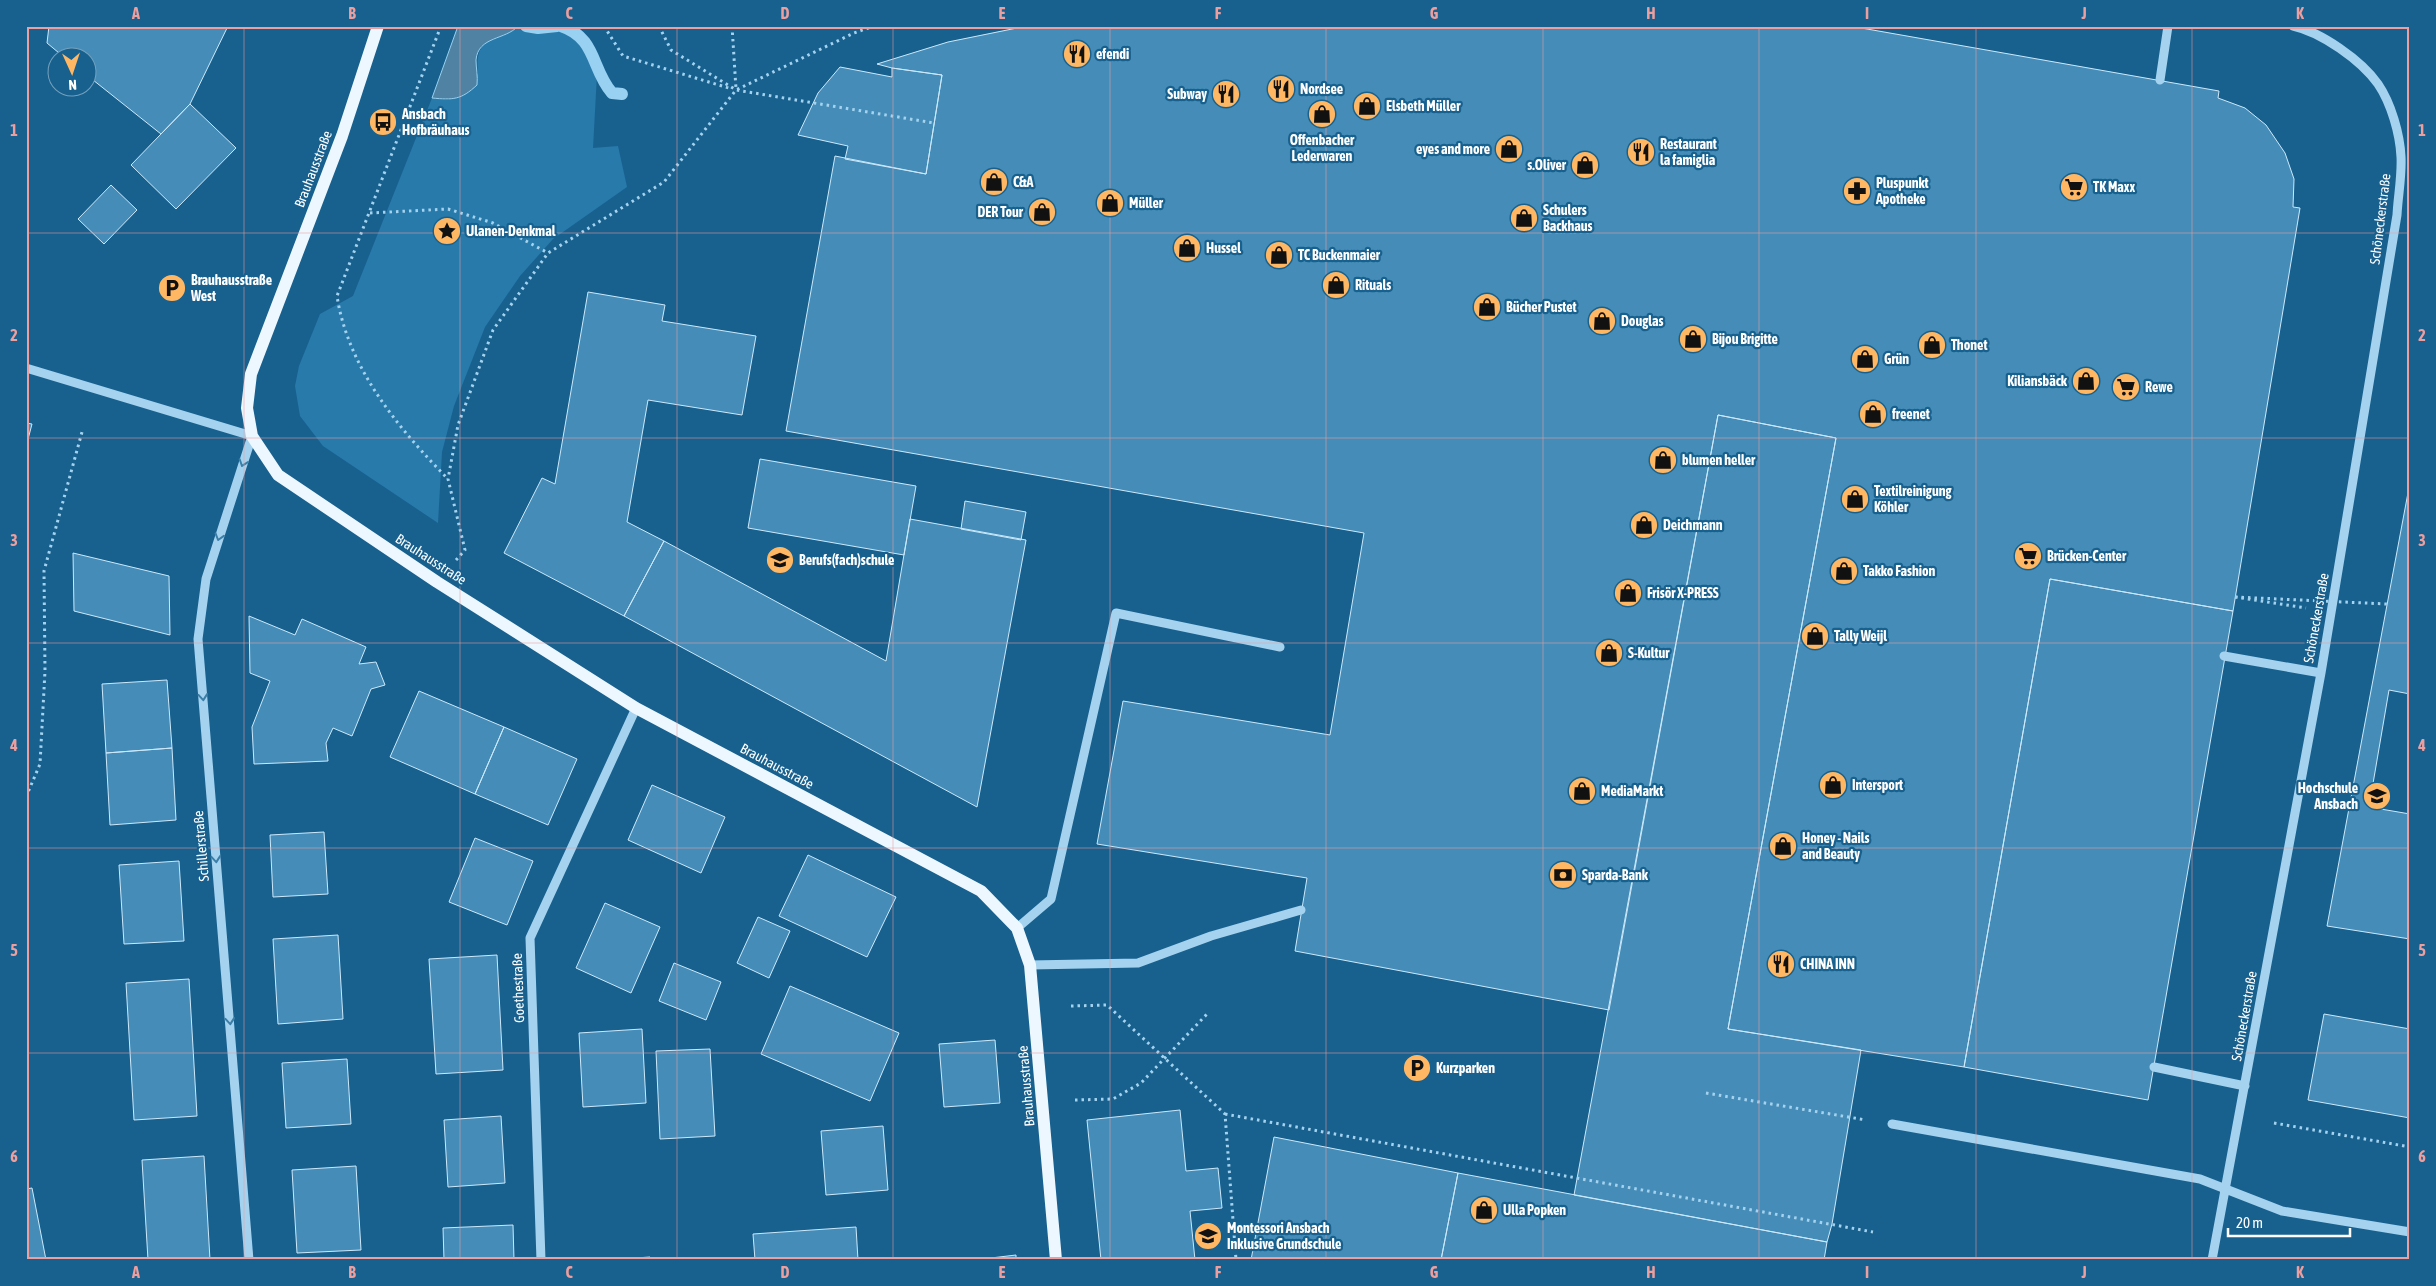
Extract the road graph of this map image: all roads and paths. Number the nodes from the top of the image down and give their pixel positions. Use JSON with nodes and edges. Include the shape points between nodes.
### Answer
{"nodes":[{"id":1,"x":378,"y":26,"type":"edge"},
{"id":2,"x":441,"y":26,"type":"edge"},
{"id":3,"x":604,"y":26,"type":"edge"},
{"id":4,"x":659,"y":26,"type":"edge"},
{"id":5,"x":732,"y":26,"type":"edge"},
{"id":6,"x":874,"y":26,"type":"edge"},
{"id":7,"x":2168,"y":26,"type":"edge"},
{"id":8,"x":2293,"y":26,"type":"edge"},
{"id":9,"x":2160,"y":80,"type":"dead end"},
{"id":10,"x":736,"y":90,"type":"junction"},
{"id":11,"x":934,"y":123,"type":"dead end"},
{"id":12,"x":370,"y":213,"type":"junction"},
{"id":13,"x":548,"y":253,"type":"junction"},
{"id":14,"x":26,"y":368,"type":"edge"},
{"id":15,"x":82,"y":432,"type":"dead end"},
{"id":16,"x":252,"y":436,"type":"junction"},
{"id":17,"x":448,"y":478,"type":"junction"},
{"id":18,"x":437,"y":582,"type":"junction"},
{"id":19,"x":2387,"y":604,"type":"dead end"},
{"id":20,"x":2332,"y":611,"type":"junction"},
{"id":21,"x":1280,"y":647,"type":"dead end"},
{"id":22,"x":2224,"y":656,"type":"dead end"},
{"id":23,"x":2321,"y":673,"type":"junction"},
{"id":24,"x":636,"y":708,"type":"junction"},
{"id":25,"x":26,"y":797,"type":"edge"},
{"id":26,"x":1301,"y":910,"type":"dead end"},
{"id":27,"x":1017,"y":928,"type":"junction"},
{"id":28,"x":1030,"y":965,"type":"junction"},
{"id":29,"x":1071,"y":1006,"type":"dead end"},
{"id":30,"x":1208,"y":1013,"type":"dead end"},
{"id":31,"x":1167,"y":1059,"type":"junction"},
{"id":32,"x":2154,"y":1067,"type":"dead end"},
{"id":33,"x":2245,"y":1086,"type":"junction"},
{"id":34,"x":1706,"y":1093,"type":"dead end"},
{"id":35,"x":1075,"y":1100,"type":"dead end"},
{"id":36,"x":1225,"y":1114,"type":"junction"},
{"id":37,"x":2274,"y":1123,"type":"dead end"},
{"id":38,"x":1892,"y":1124,"type":"joint"},
{"id":39,"x":2410,"y":1147,"type":"edge"},
{"id":40,"x":2226,"y":1190,"type":"junction"},
{"id":41,"x":1873,"y":1232,"type":"dead end"},
{"id":42,"x":2410,"y":1232,"type":"edge"},
{"id":43,"x":249,"y":1260,"type":"edge"},
{"id":44,"x":541,"y":1260,"type":"edge"},
{"id":45,"x":1056,"y":1260,"type":"edge"},
{"id":46,"x":1236,"y":1260,"type":"edge"},
{"id":47,"x":2212,"y":1260,"type":"edge"}],
"edges":[{"from":1,"to":16,"type":"main road","name":"Brauhausstraße","via":[[342,136],[251,374],[247,408]]},
{"from":2,"to":12,"type":"path"},
{"from":3,"to":10,"type":"path","via":[[623,56]]},
{"from":4,"to":10,"type":"path","via":[[671,50]]},
{"from":5,"to":10,"type":"path"},
{"from":6,"to":10,"type":"path"},
{"from":7,"to":9,"type":"street"},
{"from":8,"to":20,"type":"street","name":"Schöneckerstraße","via":[[2306,29],[2344,50],[2377,84],[2392,116],[2401,157],[2397,215]]},
{"from":10,"to":11,"type":"path"},
{"from":10,"to":13,"type":"path","via":[[664,182]]},
{"from":12,"to":13,"type":"path","via":[[448,209],[493,223]]},
{"from":12,"to":17,"type":"path","via":[[337,296],[341,321],[372,388]]},
{"from":13,"to":17,"type":"path","via":[[493,330],[458,425]]},
{"from":14,"to":16,"type":"street"},
{"from":15,"to":25,"type":"path","via":[[44,571],[45,671],[40,764]]},
{"from":16,"to":18,"type":"main road","name":"Brauhausstraße","via":[[278,475]]},
{"from":16,"to":43,"type":"street","name":"Schillerstraße","one_way":true,"via":[[206,579],[198,639]]},
{"from":17,"to":18,"type":"path","via":[[465,550]]},
{"from":18,"to":24,"type":"main road","name":"Brauhausstraße"},
{"from":19,"to":20,"type":"path","bridge":true,"via":[[2236,597]]},
{"from":20,"to":23,"type":"street","name":"Schöneckerstraße"},
{"from":21,"to":27,"type":"street","via":[[1116,613],[1051,898]]},
{"from":22,"to":23,"type":"street"},
{"from":23,"to":33,"type":"street","name":"Schöneckerstraße"},
{"from":24,"to":27,"type":"main road","name":"Brauhausstraße","via":[[981,891]]},
{"from":24,"to":44,"type":"street","name":"Goethestraße","via":[[530,938]]},
{"from":26,"to":28,"type":"street","via":[[1211,936],[1138,964]]},
{"from":27,"to":28,"type":"main road","name":"Brauhausstraße"},
{"from":28,"to":45,"type":"main road","name":"Brauhausstraße"},
{"from":29,"to":31,"type":"path","via":[[1107,1005]]},
{"from":30,"to":31,"type":"path"},
{"from":31,"to":35,"type":"path","via":[[1141,1083],[1113,1099]]},
{"from":31,"to":36,"type":"path"},
{"from":32,"to":33,"type":"street"},
{"from":33,"to":40,"type":"street","name":"Schöneckerstraße"},
{"from":34,"to":38,"type":"path"},
{"from":36,"to":41,"type":"path"},
{"from":36,"to":46,"type":"path"},
{"from":37,"to":39,"type":"path"},
{"from":38,"to":40,"type":"street","via":[[2200,1179]]},
{"from":40,"to":42,"type":"street","via":[[2282,1211]]},
{"from":40,"to":47,"type":"street","name":"Schöneckerstraße"}]}
